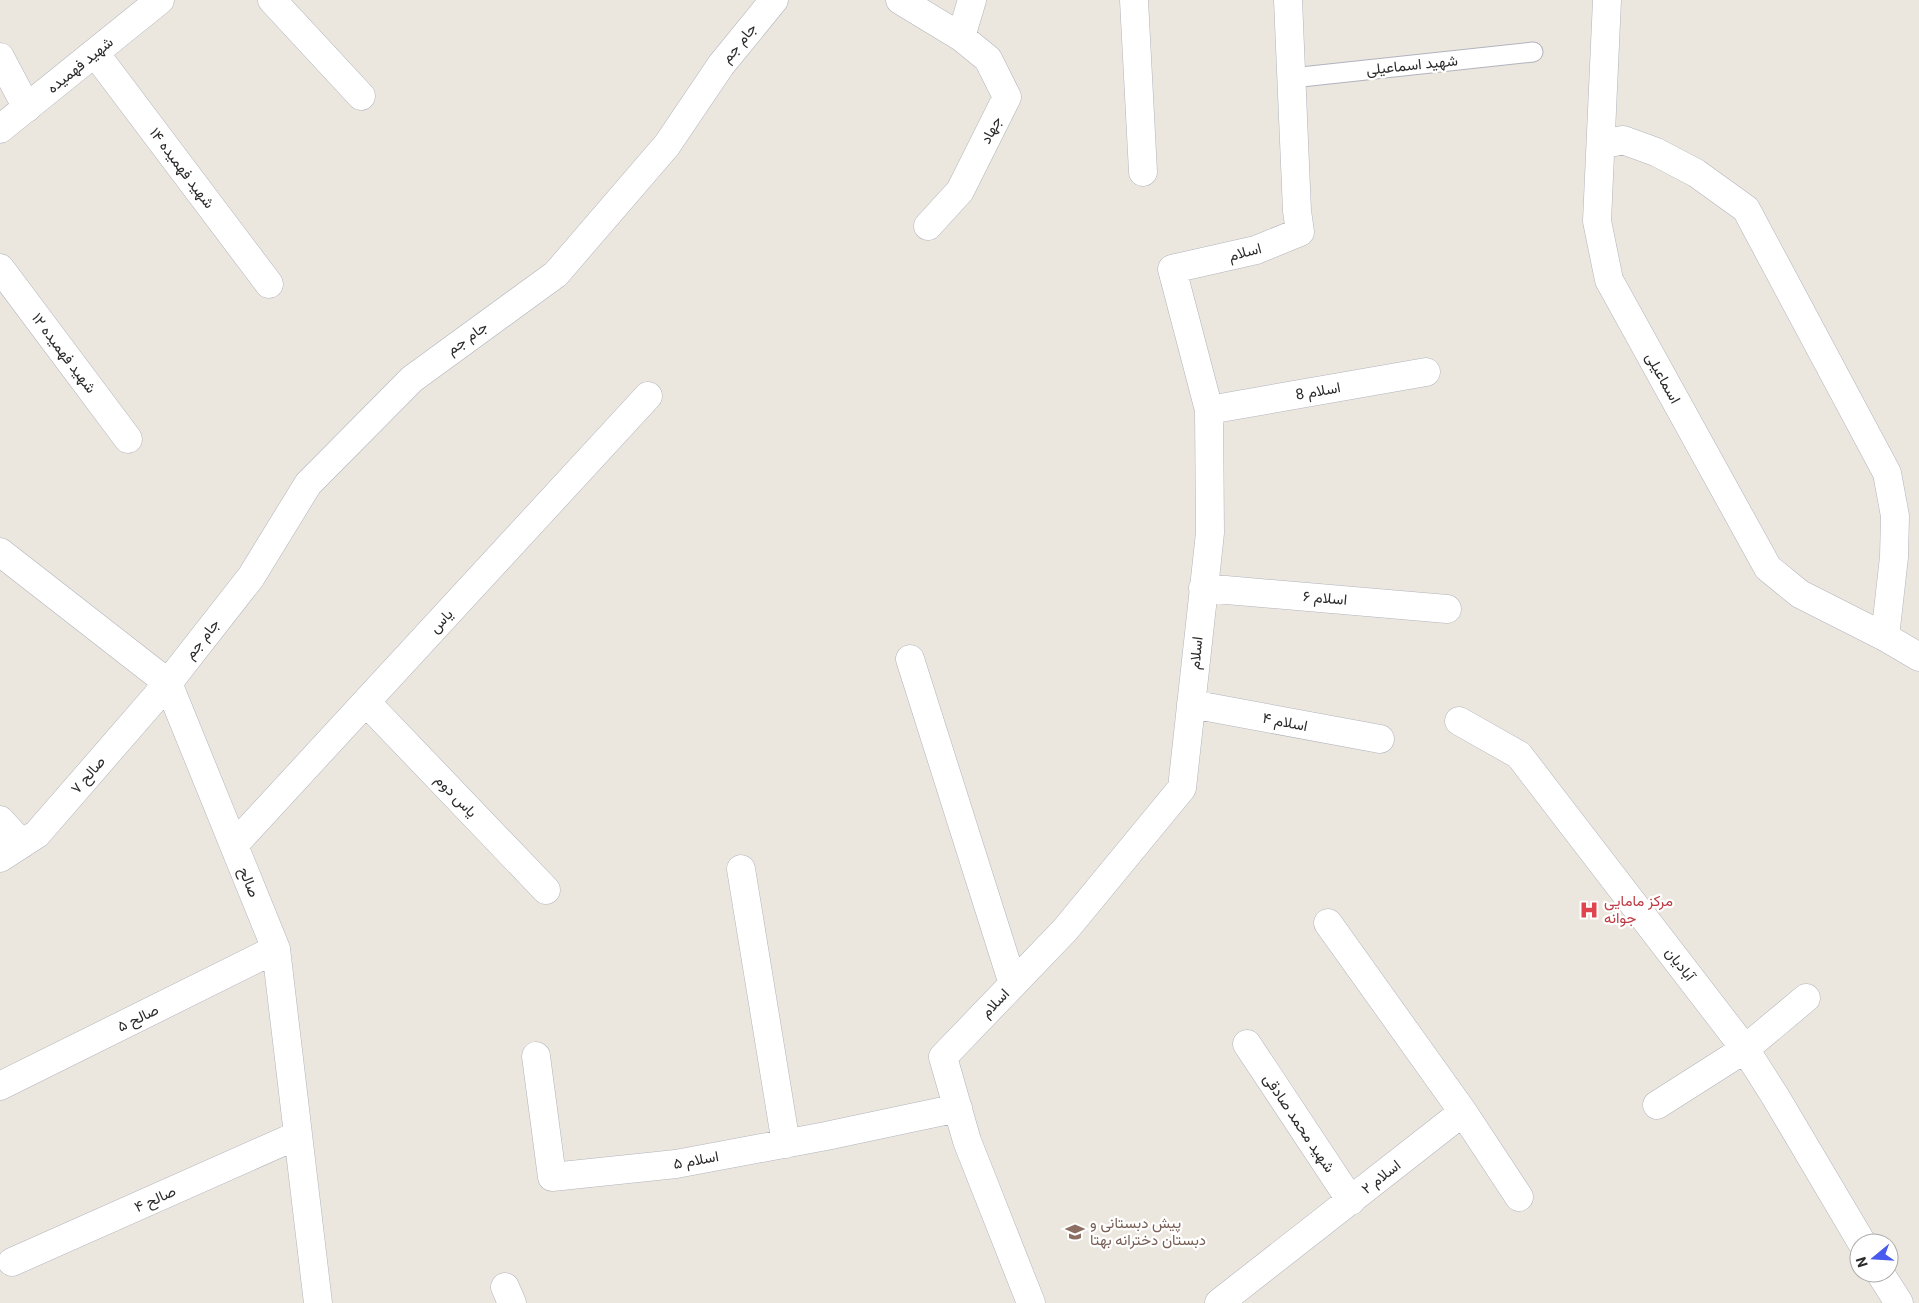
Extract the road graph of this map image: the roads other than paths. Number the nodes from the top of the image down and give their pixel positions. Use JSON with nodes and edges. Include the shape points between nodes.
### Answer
{"nodes":[{"id":1,"x":160,"y":0,"type":"edge"},
{"id":2,"x":272,"y":0,"type":"edge"},
{"id":3,"x":774,"y":0,"type":"edge"},
{"id":4,"x":900,"y":0,"type":"edge"},
{"id":5,"x":972,"y":0,"type":"edge"},
{"id":6,"x":1134,"y":0,"type":"edge"},
{"id":7,"x":1288,"y":0,"type":"edge"},
{"id":8,"x":1607,"y":0,"type":"edge"},
{"id":9,"x":961,"y":37,"type":"junction"},
{"id":10,"x":1533,"y":52,"type":"dead end"},
{"id":11,"x":95,"y":53,"type":"junction"},
{"id":12,"x":0,"y":57,"type":"edge"},
{"id":13,"x":1292,"y":78,"type":"junction"},
{"id":14,"x":361,"y":96,"type":"dead end"},
{"id":15,"x":26,"y":108,"type":"junction"},
{"id":16,"x":0,"y":129,"type":"edge"},
{"id":17,"x":1601,"y":145,"type":"junction"},
{"id":18,"x":1143,"y":172,"type":"dead end"},
{"id":19,"x":928,"y":226,"type":"dead end"},
{"id":20,"x":0,"y":268,"type":"edge"},
{"id":21,"x":269,"y":284,"type":"dead end"},
{"id":22,"x":1426,"y":372,"type":"dead end"},
{"id":23,"x":648,"y":396,"type":"dead end"},
{"id":24,"x":1209,"y":410,"type":"junction"},
{"id":25,"x":128,"y":439,"type":"dead end"},
{"id":26,"x":0,"y":552,"type":"edge"},
{"id":27,"x":1203,"y":588,"type":"junction"},
{"id":28,"x":1447,"y":609,"type":"dead end"},
{"id":29,"x":1886,"y":637,"type":"junction"},
{"id":30,"x":1919,"y":658,"type":"edge"},
{"id":31,"x":910,"y":659,"type":"dead end"},
{"id":32,"x":168,"y":683,"type":"junction"},
{"id":33,"x":366,"y":702,"type":"junction"},
{"id":34,"x":1191,"y":704,"type":"junction"},
{"id":35,"x":1459,"y":721,"type":"dead end"},
{"id":36,"x":1380,"y":739,"type":"dead end"},
{"id":37,"x":0,"y":820,"type":"edge"},
{"id":38,"x":234,"y":845,"type":"junction"},
{"id":39,"x":11,"y":851,"type":"edge"},
{"id":40,"x":741,"y":869,"type":"dead end"},
{"id":41,"x":546,"y":890,"type":"dead end"},
{"id":42,"x":1328,"y":923,"type":"dead end"},
{"id":43,"x":276,"y":949,"type":"junction"},
{"id":44,"x":1013,"y":984,"type":"junction"},
{"id":45,"x":1806,"y":998,"type":"dead end"},
{"id":46,"x":1247,"y":1044,"type":"dead end"},
{"id":47,"x":1745,"y":1049,"type":"junction"},
{"id":48,"x":536,"y":1056,"type":"dead end"},
{"id":49,"x":0,"y":1086,"type":"edge"},
{"id":50,"x":1658,"y":1105,"type":"dead end"},
{"id":51,"x":958,"y":1108,"type":"junction"},
{"id":52,"x":1463,"y":1112,"type":"junction"},
{"id":53,"x":298,"y":1135,"type":"junction"},
{"id":54,"x":786,"y":1144,"type":"junction"},
{"id":55,"x":1519,"y":1197,"type":"dead end"},
{"id":56,"x":1351,"y":1201,"type":"junction"},
{"id":57,"x":1856,"y":1233,"type":"edge"},
{"id":58,"x":12,"y":1262,"type":"dead end"},
{"id":59,"x":1886,"y":1283,"type":"edge"},
{"id":60,"x":318,"y":1303,"type":"edge"},
{"id":61,"x":1031,"y":1303,"type":"edge"},
{"id":62,"x":1219,"y":1303,"type":"edge"},
{"id":63,"x":1899,"y":1303,"type":"edge"}],
"edges":[{"from":1,"to":11,"type":"street","name":"شهید فهمیده"},
{"from":2,"to":14,"type":"street"},
{"from":3,"to":32,"type":"street","name":"جام جم","via":[[721,65],[667,144],[556,274],[412,379],[308,484],[251,577]]},
{"from":4,"to":9,"type":"street","name":"جهاد"},
{"from":5,"to":9,"type":"street"},
{"from":6,"to":18,"type":"street"},
{"from":7,"to":13,"type":"street","name":"اسلام"},
{"from":8,"to":17,"type":"street","name":"اسماعیلی"},
{"from":9,"to":19,"type":"street","name":"جهاد","via":[[988,59],[1008,97],[960,192]]},
{"from":10,"to":13,"type":"lane","name":"شهید اسماعیلی"},
{"from":11,"to":15,"type":"street","name":"شهید فهمیده"},
{"from":11,"to":21,"type":"street","name":"شهید فهمیده ۱۴"},
{"from":12,"to":15,"type":"street"},
{"from":13,"to":24,"type":"street","name":"اسلام","via":[[1300,232],[1256,250],[1172,269]]},
{"from":15,"to":16,"type":"street","name":"شهید فهمیده"},
{"from":17,"to":29,"type":"street","name":"اسماعیلی","via":[[1597,221],[1609,280],[1768,568],[1800,594]]},
{"from":17,"to":29,"type":"street","via":[[1623,140],[1656,152],[1696,173],[1746,209],[1887,472],[1895,516]]},
{"from":20,"to":25,"type":"street","name":"شهید فهمیده ۱۲"},
{"from":22,"to":24,"type":"street","name":"اسلام 8"},
{"from":23,"to":33,"type":"street","name":"یاس"},
{"from":24,"to":27,"type":"street","name":"اسلام","via":[[1210,534]]},
{"from":26,"to":32,"type":"street","name":"صالح"},
{"from":27,"to":28,"type":"street","name":"اسلام ۶"},
{"from":27,"to":34,"type":"street","name":"اسلام"},
{"from":29,"to":30,"type":"street","name":"اسماعیلی"},
{"from":31,"to":44,"type":"street"},
{"from":32,"to":38,"type":"street","name":"صالح"},
{"from":32,"to":39,"type":"street","name":"صالح ۷","via":[[37,834]]},
{"from":33,"to":38,"type":"street","name":"یاس"},
{"from":33,"to":41,"type":"street","name":"یاس دوم"},
{"from":34,"to":36,"type":"street","name":"اسلام ۴"},
{"from":34,"to":44,"type":"street","name":"اسلام","via":[[1182,788],[1065,930]]},
{"from":35,"to":47,"type":"street","name":"آبادیان","via":[[1519,755]]},
{"from":37,"to":39,"type":"street"},
{"from":38,"to":43,"type":"street","name":"صالح"},
{"from":40,"to":54,"type":"street"},
{"from":42,"to":52,"type":"street"},
{"from":43,"to":49,"type":"street","name":"صالح ۵"},
{"from":43,"to":53,"type":"street","name":"صالح"},
{"from":44,"to":51,"type":"street","name":"اسلام","via":[[943,1057]]},
{"from":45,"to":47,"type":"street"},
{"from":46,"to":56,"type":"street","name":"شهید محمد صادقی"},
{"from":47,"to":50,"type":"street"},
{"from":47,"to":57,"type":"street","name":"آبادیان"},
{"from":48,"to":54,"type":"street","name":"اسلام ۵","via":[[552,1177],[676,1164]]},
{"from":51,"to":54,"type":"street","name":"اسلام ۵"},
{"from":51,"to":61,"type":"street","name":"اسلام","via":[[967,1141]]},
{"from":52,"to":55,"type":"street"},
{"from":52,"to":56,"type":"street","name":"اسلام ۲"},
{"from":53,"to":58,"type":"street","name":"صالح ۴"},
{"from":53,"to":60,"type":"street","name":"صالح"},
{"from":56,"to":62,"type":"street","name":"اسلام ۲"},
{"from":59,"to":63,"type":"street"}]}
